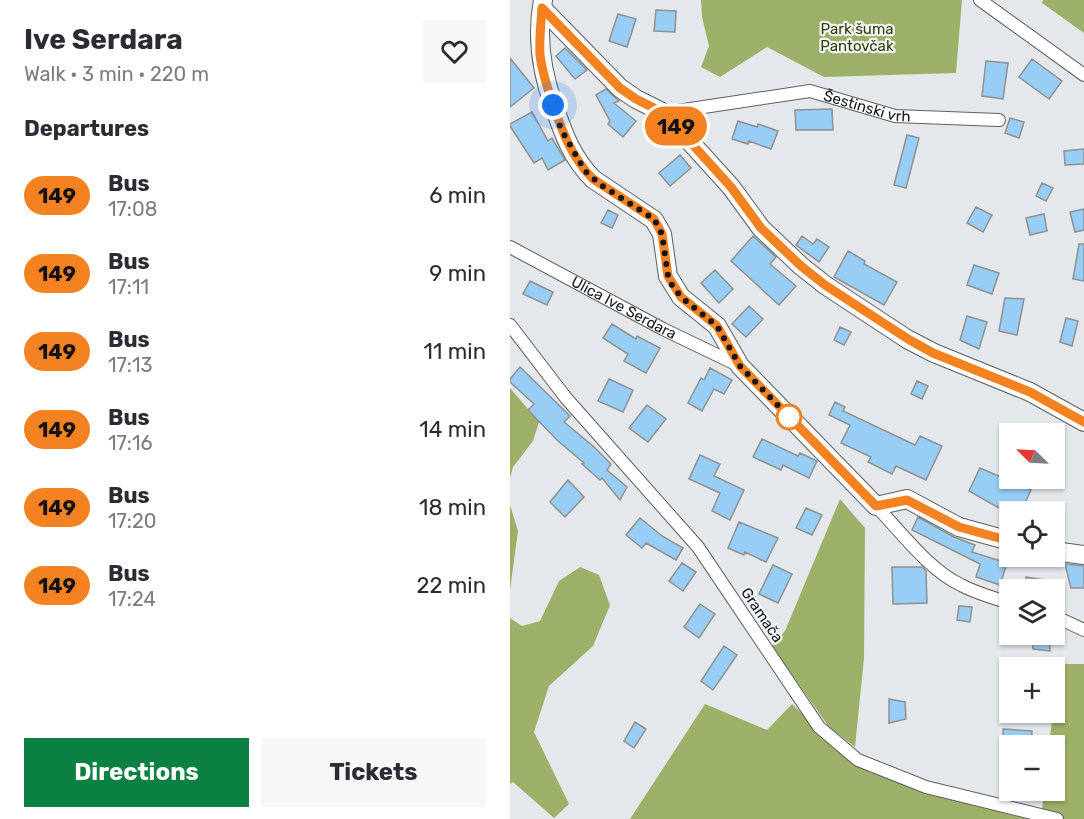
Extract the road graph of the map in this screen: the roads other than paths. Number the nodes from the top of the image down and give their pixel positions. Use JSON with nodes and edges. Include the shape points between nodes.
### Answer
{"nodes":[{"id":1,"x":980,"y":0,"type":"edge"},
{"id":2,"x":542,"y":4,"type":"edge"},
{"id":3,"x":1084,"y":75,"type":"edge"},
{"id":4,"x":664,"y":113,"type":"junction"},
{"id":5,"x":999,"y":120,"type":"dead end"},
{"id":6,"x":510,"y":247,"type":"edge"},
{"id":7,"x":510,"y":324,"type":"edge"},
{"id":8,"x":740,"y":366,"type":"junction"},
{"id":9,"x":1084,"y":422,"type":"edge"},
{"id":10,"x":876,"y":506,"type":"junction"},
{"id":11,"x":999,"y":538,"type":"edge"},
{"id":12,"x":1065,"y":553,"type":"edge"},
{"id":13,"x":1084,"y":555,"type":"edge"},
{"id":14,"x":999,"y":599,"type":"edge"},
{"id":15,"x":1065,"y":621,"type":"edge"},
{"id":16,"x":1084,"y":630,"type":"edge"},
{"id":17,"x":1056,"y":819,"type":"edge"}],
"edges":[{"from":1,"to":3,"type":"street"},
{"from":2,"to":4,"type":"street","via":[[620,88]]},
{"from":2,"to":8,"type":"street","name":"Ulica Ive Serdara","via":[[540,54],[545,81],[571,149],[593,179],[654,219],[662,234],[672,285],[717,326]]},
{"from":4,"to":5,"type":"street","name":"Šestinski vrh","via":[[810,91],[895,116]]},
{"from":4,"to":9,"type":"street","via":[[731,187],[761,228],[825,285],[933,353],[1030,392]]},
{"from":6,"to":8,"type":"street","name":"Ulica Ive Serdara"},
{"from":7,"to":17,"type":"street","name":"Gramača","via":[[566,398],[698,547],[819,727],[858,760],[926,787]]},
{"from":8,"to":10,"type":"street","name":"Ulica Ive Serdara"},
{"from":10,"to":11,"type":"street","via":[[907,500],[959,527]]},
{"from":10,"to":14,"type":"street","name":"Ulica Ive Serdara","via":[[946,576]]},
{"from":12,"to":13,"type":"street"},
{"from":15,"to":16,"type":"street"}]}
